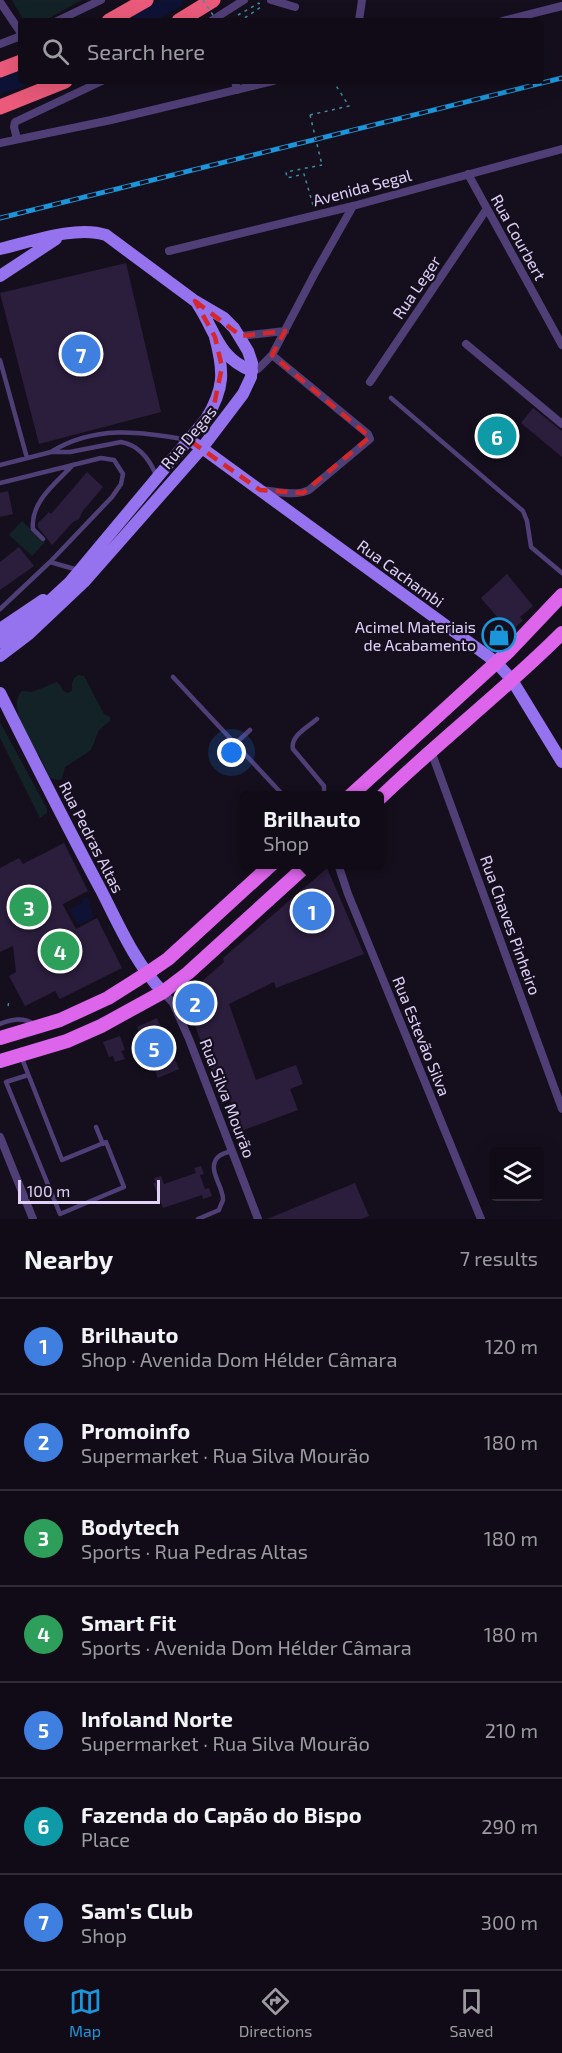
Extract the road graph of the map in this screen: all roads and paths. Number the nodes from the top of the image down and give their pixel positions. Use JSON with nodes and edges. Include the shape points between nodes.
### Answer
{"nodes":[{"id":1,"x":101,"y":0,"type":"edge"},
{"id":2,"x":146,"y":0,"type":"edge"},
{"id":3,"x":202,"y":0,"type":"edge"},
{"id":4,"x":213,"y":0,"type":"edge"},
{"id":5,"x":244,"y":0,"type":"edge"},
{"id":6,"x":271,"y":0,"type":"edge"},
{"id":7,"x":362,"y":0,"type":"edge"},
{"id":8,"x":0,"y":2,"type":"edge"},
{"id":9,"x":562,"y":6,"type":"edge"},
{"id":10,"x":295,"y":7,"type":"dead end"},
{"id":11,"x":63,"y":18,"type":"edge"},
{"id":12,"x":114,"y":18,"type":"edge"},
{"id":13,"x":184,"y":18,"type":"edge"},
{"id":14,"x":215,"y":18,"type":"edge"},
{"id":15,"x":216,"y":18,"type":"edge"},
{"id":16,"x":234,"y":18,"type":"dead end"},
{"id":17,"x":244,"y":18,"type":"edge"},
{"id":18,"x":359,"y":18,"type":"edge"},
{"id":19,"x":515,"y":18,"type":"edge"},
{"id":20,"x":18,"y":29,"type":"edge"},
{"id":21,"x":18,"y":35,"type":"edge"},
{"id":22,"x":0,"y":44,"type":"edge"},
{"id":23,"x":18,"y":63,"type":"edge"},
{"id":24,"x":0,"y":70,"type":"edge"},
{"id":25,"x":58,"y":84,"type":"edge"},
{"id":26,"x":96,"y":84,"type":"edge"},
{"id":27,"x":335,"y":84,"type":"edge"},
{"id":28,"x":236,"y":85,"type":"edge"},
{"id":29,"x":0,"y":107,"type":"edge"},
{"id":30,"x":17,"y":139,"type":"junction"},
{"id":31,"x":0,"y":142,"type":"edge"},
{"id":32,"x":562,"y":149,"type":"edge"},
{"id":33,"x":468,"y":174,"type":"junction"},
{"id":34,"x":354,"y":206,"type":"junction"},
{"id":35,"x":486,"y":210,"type":"junction"},
{"id":36,"x":316,"y":215,"type":"junction"},
{"id":37,"x":62,"y":235,"type":"junction"},
{"id":38,"x":0,"y":249,"type":"edge"},
{"id":39,"x":169,"y":251,"type":"dead end"},
{"id":40,"x":0,"y":276,"type":"edge"},
{"id":41,"x":195,"y":301,"type":"junction"},
{"id":42,"x":285,"y":331,"type":"junction"},
{"id":43,"x":241,"y":336,"type":"junction"},
{"id":44,"x":215,"y":337,"type":"junction"},
{"id":45,"x":466,"y":344,"type":"dead end"},
{"id":46,"x":562,"y":345,"type":"edge"},
{"id":47,"x":272,"y":355,"type":"junction"},
{"id":48,"x":0,"y":360,"type":"edge"},
{"id":49,"x":252,"y":371,"type":"junction"},
{"id":50,"x":370,"y":382,"type":"dead end"},
{"id":51,"x":391,"y":398,"type":"dead end"},
{"id":52,"x":562,"y":424,"type":"edge"},
{"id":53,"x":189,"y":440,"type":"junction"},
{"id":54,"x":202,"y":448,"type":"junction"},
{"id":55,"x":51,"y":452,"type":"junction"},
{"id":56,"x":27,"y":458,"type":"junction"},
{"id":57,"x":0,"y":465,"type":"edge"},
{"id":58,"x":73,"y":465,"type":"junction"},
{"id":59,"x":157,"y":478,"type":"junction"},
{"id":60,"x":0,"y":483,"type":"edge"},
{"id":61,"x":260,"y":490,"type":"junction"},
{"id":62,"x":42,"y":539,"type":"dead end"},
{"id":63,"x":50,"y":562,"type":"junction"},
{"id":64,"x":78,"y":570,"type":"junction"},
{"id":65,"x":562,"y":573,"type":"edge"},
{"id":66,"x":69,"y":583,"type":"junction"},
{"id":67,"x":562,"y":595,"type":"edge"},
{"id":68,"x":0,"y":609,"type":"edge"},
{"id":69,"x":0,"y":629,"type":"edge"},
{"id":70,"x":562,"y":633,"type":"edge"},
{"id":71,"x":0,"y":642,"type":"edge"},
{"id":72,"x":0,"y":656,"type":"edge"},
{"id":73,"x":496,"y":662,"type":"junction"},
{"id":74,"x":173,"y":677,"type":"dead end"},
{"id":75,"x":512,"y":680,"type":"junction"},
{"id":76,"x":0,"y":693,"type":"edge"},
{"id":77,"x":317,"y":719,"type":"dead end"},
{"id":78,"x":432,"y":722,"type":"junction"},
{"id":79,"x":250,"y":730,"type":"dead end"},
{"id":80,"x":235,"y":744,"type":"junction"},
{"id":81,"x":431,"y":751,"type":"junction"},
{"id":82,"x":562,"y":762,"type":"edge"},
{"id":83,"x":280,"y":791,"type":"edge"},
{"id":84,"x":324,"y":791,"type":"edge"},
{"id":85,"x":354,"y":791,"type":"edge"},
{"id":86,"x":384,"y":794,"type":"edge"},
{"id":87,"x":267,"y":869,"type":"edge"},
{"id":88,"x":303,"y":869,"type":"edge"},
{"id":89,"x":340,"y":869,"type":"edge"},
{"id":90,"x":146,"y":974,"type":"junction"},
{"id":91,"x":163,"y":992,"type":"junction"},
{"id":92,"x":9,"y":1001,"type":"dead end"},
{"id":93,"x":8,"y":1006,"type":"dead end"},
{"id":94,"x":0,"y":1024,"type":"edge"},
{"id":95,"x":39,"y":1027,"type":"junction"},
{"id":96,"x":0,"y":1038,"type":"edge"},
{"id":97,"x":21,"y":1056,"type":"junction"},
{"id":98,"x":0,"y":1061,"type":"edge"},
{"id":99,"x":28,"y":1075,"type":"junction"},
{"id":100,"x":562,"y":1109,"type":"edge"},
{"id":101,"x":96,"y":1127,"type":"dead end"},
{"id":102,"x":0,"y":1137,"type":"edge"},
{"id":103,"x":103,"y":1144,"type":"junction"},
{"id":104,"x":232,"y":1151,"type":"junction"},
{"id":105,"x":33,"y":1219,"type":"edge"},
{"id":106,"x":198,"y":1219,"type":"edge"},
{"id":107,"x":258,"y":1219,"type":"edge"},
{"id":108,"x":481,"y":1219,"type":"edge"}],
"edges":[{"from":1,"to":11,"type":"street"},
{"from":2,"to":12,"type":"highway"},
{"from":3,"to":14,"type":"path","bridge":true},
{"from":4,"to":13,"type":"highway"},
{"from":5,"to":15,"type":"street"},
{"from":6,"to":10,"type":"street"},
{"from":7,"to":18,"type":"street"},
{"from":8,"to":20,"type":"street"},
{"from":9,"to":19,"type":"street"},
{"from":16,"to":17,"type":"path","via":[[259,3],[261,7]]},
{"from":21,"to":22,"type":"street"},
{"from":23,"to":24,"type":"highway"},
{"from":25,"to":29,"type":"highway"},
{"from":26,"to":30,"type":"street","via":[[15,122]]},
{"from":27,"to":36,"type":"path","bridge":true,"via":[[349,106],[310,115],[322,165],[286,172],[287,178],[304,174]]},
{"from":28,"to":30,"type":"street","via":[[99,123]]},
{"from":30,"to":31,"type":"street"},
{"from":32,"to":33,"type":"street","name":"Avenida Segal"},
{"from":33,"to":34,"type":"street","name":"Avenida Segal"},
{"from":33,"to":35,"type":"street","name":"Rua Courbert"},
{"from":34,"to":36,"type":"street","name":"Avenida Segal"},
{"from":34,"to":42,"type":"street","name":"Rua Degas"},
{"from":35,"to":46,"type":"street","name":"Rua Courbert"},
{"from":35,"to":50,"type":"street","name":"Rua Leger"},
{"from":36,"to":39,"type":"street","name":"Avenida Segal"},
{"from":37,"to":38,"type":"main road"},
{"from":37,"to":40,"type":"main road"},
{"from":37,"to":41,"type":"main road","via":[[106,235]]},
{"from":41,"to":43,"type":"main road","via":[[224,318]]},
{"from":41,"to":44,"type":"main road"},
{"from":42,"to":43,"type":"street"},
{"from":42,"to":47,"type":"street","name":"Rua Degas"},
{"from":43,"to":49,"type":"main road"},
{"from":44,"to":49,"type":"main road","via":[[234,362]]},
{"from":44,"to":53,"type":"main road","name":"Rua Degas","via":[[222,367],[219,394]]},
{"from":45,"to":52,"type":"street"},
{"from":47,"to":49,"type":"street","name":"Rua Degas"},
{"from":47,"to":61,"type":"street","via":[[370,439],[303,493]]},
{"from":48,"to":56,"type":"lane"},
{"from":49,"to":54,"type":"main road","name":"Rua Degas","via":[[243,394]]},
{"from":51,"to":65,"type":"lane","via":[[523,511],[531,548]]},
{"from":53,"to":54,"type":"main road","name":"Rua Cachambi"},
{"from":53,"to":55,"type":"lane","via":[[142,433],[103,433],[77,439]]},
{"from":53,"to":59,"type":"main road","name":"Rua Degas"},
{"from":54,"to":61,"type":"main road","name":"Rua Cachambi"},
{"from":54,"to":72,"type":"main road","name":"Rua Degas","via":[[79,588]]},
{"from":55,"to":56,"type":"lane"},
{"from":55,"to":59,"type":"lane","via":[[129,443],[147,458]]},
{"from":56,"to":57,"type":"lane"},
{"from":58,"to":60,"type":"lane"},
{"from":58,"to":62,"type":"lane","via":[[34,510],[33,529]]},
{"from":58,"to":63,"type":"lane","via":[[109,458],[123,477],[112,497]]},
{"from":59,"to":64,"type":"main road","name":"Rua Degas"},
{"from":61,"to":73,"type":"main road","name":"Rua Cachambi"},
{"from":63,"to":64,"type":"lane"},
{"from":63,"to":68,"type":"lane"},
{"from":64,"to":66,"type":"main road","name":"Rua Degas"},
{"from":66,"to":69,"type":"main road"},
{"from":66,"to":71,"type":"main road","name":"Rua Degas"},
{"from":67,"to":73,"type":"main road"},
{"from":70,"to":75,"type":"main road"},
{"from":73,"to":75,"type":"main road","name":"Rua Cachambi"},
{"from":73,"to":78,"type":"main road"},
{"from":74,"to":80,"type":"lane"},
{"from":75,"to":81,"type":"main road"},
{"from":75,"to":82,"type":"main road","name":"Rua Cachambi"},
{"from":76,"to":90,"type":"main road","name":"Rua Pedras Altas"},
{"from":77,"to":84,"type":"lane","via":[[291,745]]},
{"from":78,"to":81,"type":"main road","via":[[426,735]]},
{"from":78,"to":85,"type":"main road"},
{"from":79,"to":80,"type":"lane"},
{"from":80,"to":83,"type":"lane"},
{"from":81,"to":86,"type":"main road"},
{"from":81,"to":100,"type":"street","name":"Rua Chaves Pinheiro"},
{"from":87,"to":90,"type":"main road","via":[[168,959]]},
{"from":88,"to":91,"type":"main road","via":[[188,974]]},
{"from":89,"to":108,"type":"street","name":"Rua Estevão Silva"},
{"from":90,"to":91,"type":"main road","name":"Rua Pedras Altas"},
{"from":90,"to":95,"type":"main road","via":[[108,998]]},
{"from":91,"to":97,"type":"main road","via":[[101,1026]]},
{"from":91,"to":104,"type":"street","name":"Rua Silva Mourão","via":[[179,1015]]},
{"from":92,"to":93,"type":"path"},
{"from":94,"to":95,"type":"lane","via":[[26,1020]]},
{"from":95,"to":96,"type":"main road"},
{"from":97,"to":98,"type":"main road"},
{"from":97,"to":99,"type":"lane"},
{"from":99,"to":103,"type":"lane","via":[[62,1160]]},
{"from":99,"to":103,"type":"lane","via":[[6,1082],[60,1214],[124,1187],[106,1142]]},
{"from":101,"to":103,"type":"lane"},
{"from":102,"to":105,"type":"street"},
{"from":104,"to":106,"type":"lane","via":[[214,1164],[223,1200],[219,1209]]},
{"from":104,"to":107,"type":"street","name":"Rua Silva Mourão"}]}
